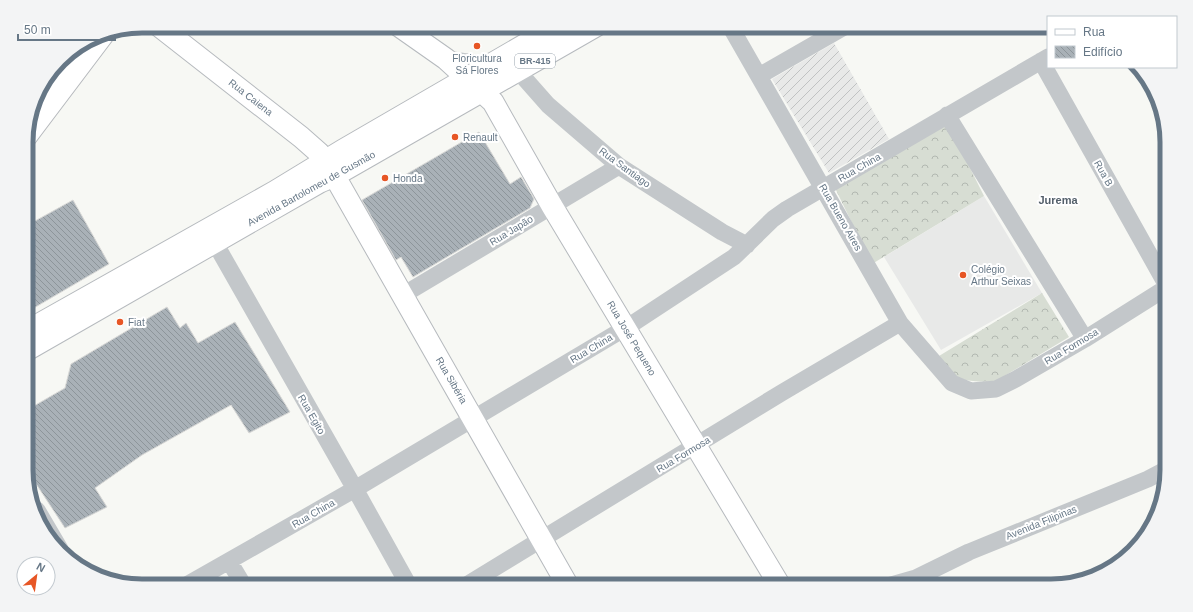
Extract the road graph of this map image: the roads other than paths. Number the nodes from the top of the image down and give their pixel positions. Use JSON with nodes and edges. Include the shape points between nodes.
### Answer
{"nodes":[{"id":1,"x":169,"y":33,"type":"edge"},
{"id":2,"x":409,"y":33,"type":"edge"},
{"id":3,"x":545,"y":33,"type":"edge"},
{"id":4,"x":584,"y":33,"type":"edge"},
{"id":5,"x":734,"y":33,"type":"edge"},
{"id":6,"x":834,"y":33,"type":"edge"},
{"id":7,"x":96,"y":43,"type":"edge"},
{"id":8,"x":446,"y":59,"type":"junction"},
{"id":9,"x":1045,"y":59,"type":"edge"},
{"id":10,"x":488,"y":65,"type":"junction"},
{"id":11,"x":1050,"y":68,"type":"edge"},
{"id":12,"x":518,"y":71,"type":"junction"},
{"id":13,"x":759,"y":76,"type":"junction"},
{"id":14,"x":475,"y":89,"type":"junction"},
{"id":15,"x":947,"y":115,"type":"junction"},
{"id":16,"x":35,"y":124,"type":"edge"},
{"id":17,"x":619,"y":166,"type":"junction"},
{"id":18,"x":330,"y":168,"type":"junction"},
{"id":19,"x":823,"y":187,"type":"junction"},
{"id":20,"x":552,"y":206,"type":"junction"},
{"id":21,"x":215,"y":243,"type":"junction"},
{"id":22,"x":747,"y":245,"type":"junction"},
{"id":23,"x":1160,"y":273,"type":"edge"},
{"id":24,"x":1160,"y":292,"type":"edge"},
{"id":25,"x":403,"y":295,"type":"junction"},
{"id":26,"x":900,"y":322,"type":"junction"},
{"id":27,"x":625,"y":327,"type":"junction"},
{"id":28,"x":33,"y":328,"type":"edge"},
{"id":29,"x":1085,"y":339,"type":"junction"},
{"id":30,"x":33,"y":347,"type":"edge"},
{"id":31,"x":971,"y":391,"type":"joint"},
{"id":32,"x":473,"y":418,"type":"junction"},
{"id":33,"x":697,"y":446,"type":"junction"},
{"id":34,"x":1160,"y":473,"type":"edge"},
{"id":35,"x":355,"y":489,"type":"junction"},
{"id":36,"x":542,"y":540,"type":"junction"},
{"id":37,"x":229,"y":561,"type":"junction"},
{"id":38,"x":197,"y":579,"type":"edge"},
{"id":39,"x":240,"y":579,"type":"edge"},
{"id":40,"x":405,"y":579,"type":"edge"},
{"id":41,"x":477,"y":579,"type":"edge"},
{"id":42,"x":564,"y":579,"type":"edge"},
{"id":43,"x":776,"y":579,"type":"edge"},
{"id":44,"x":920,"y":579,"type":"edge"}],
"edges":[{"from":1,"to":18,"type":"main road","name":"Rua Caiena","via":[[301,137],[318,152]]},
{"from":2,"to":8,"type":"main road"},
{"from":3,"to":10,"type":"main road","name":"Avenida Bartolomeu de Gusmão"},
{"from":4,"to":12,"type":"main road","name":"Avenida Bartolomeu de Gusmão","number":"BR-415"},
{"from":5,"to":13,"type":"street","name":"Rua Bueno Aires"},
{"from":6,"to":13,"type":"street"},
{"from":7,"to":16,"type":"highway"},
{"from":8,"to":10,"type":"street"},
{"from":8,"to":14,"type":"main road"},
{"from":9,"to":15,"type":"street","name":"Rua China"},
{"from":10,"to":14,"type":"main road","name":"Avenida Bartolomeu de Gusmão"},
{"from":11,"to":23,"type":"street","name":"Rua B"},
{"from":12,"to":14,"type":"main road","name":"Avenida Bartolomeu de Gusmão","number":"BR-415"},
{"from":12,"to":17,"type":"street","name":"Rua Santiago","via":[[548,105]]},
{"from":13,"to":19,"type":"street","name":"Rua Bueno Aires"},
{"from":14,"to":18,"type":"main road","name":"Avenida Bartolomeu de Gusmão"},
{"from":14,"to":20,"type":"main road","name":"Rua José Pequeno","via":[[493,102]]},
{"from":15,"to":19,"type":"street","name":"Rua China"},
{"from":15,"to":29,"type":"street"},
{"from":17,"to":20,"type":"street","name":"Rua Japão"},
{"from":17,"to":22,"type":"street","name":"Rua Santiago","via":[[722,232]]},
{"from":18,"to":21,"type":"main road","name":"Avenida Bartolomeu de Gusmão","via":[[320,182]]},
{"from":18,"to":25,"type":"main road","name":"Rua Sibéria"},
{"from":18,"to":28,"type":"main road","name":"Avenida Bartolomeu de Gusmão","via":[[274,192]]},
{"from":19,"to":22,"type":"street","name":"Rua China","via":[[782,212]]},
{"from":19,"to":26,"type":"street","name":"Rua Bueno Aires"},
{"from":20,"to":25,"type":"street","name":"Rua Japão"},
{"from":20,"to":27,"type":"main road","name":"Rua José Pequeno"},
{"from":21,"to":30,"type":"main road","name":"Avenida Bartolomeu de Gusmão"},
{"from":21,"to":35,"type":"street","name":"Rua Egito"},
{"from":22,"to":27,"type":"street","name":"Rua China","via":[[717,269]]},
{"from":24,"to":29,"type":"street","name":"Rua Formosa"},
{"from":25,"to":32,"type":"main road","name":"Rua Sibéria"},
{"from":26,"to":31,"type":"street","name":"Rua Bueno Aires","via":[[952,383]]},
{"from":26,"to":33,"type":"street","name":"Rua Formosa"},
{"from":27,"to":32,"type":"street","name":"Rua China"},
{"from":27,"to":33,"type":"main road","name":"Rua José Pequeno"},
{"from":29,"to":31,"type":"street","name":"Rua Formosa","via":[[996,389]]},
{"from":32,"to":35,"type":"street","name":"Rua China"},
{"from":32,"to":36,"type":"main road","name":"Rua Sibéria"},
{"from":33,"to":36,"type":"street","name":"Rua Formosa"},
{"from":33,"to":43,"type":"main road","name":"Rua José Pequeno"},
{"from":34,"to":44,"type":"street","name":"Avenida Filipinas","via":[[969,552]]},
{"from":35,"to":37,"type":"street","name":"Rua China"},
{"from":35,"to":40,"type":"street","name":"Rua Egito"},
{"from":36,"to":41,"type":"street","name":"Rua Formosa"},
{"from":36,"to":42,"type":"main road","name":"Rua Sibéria"},
{"from":37,"to":38,"type":"street","name":"Rua China"},
{"from":37,"to":39,"type":"street"}]}
